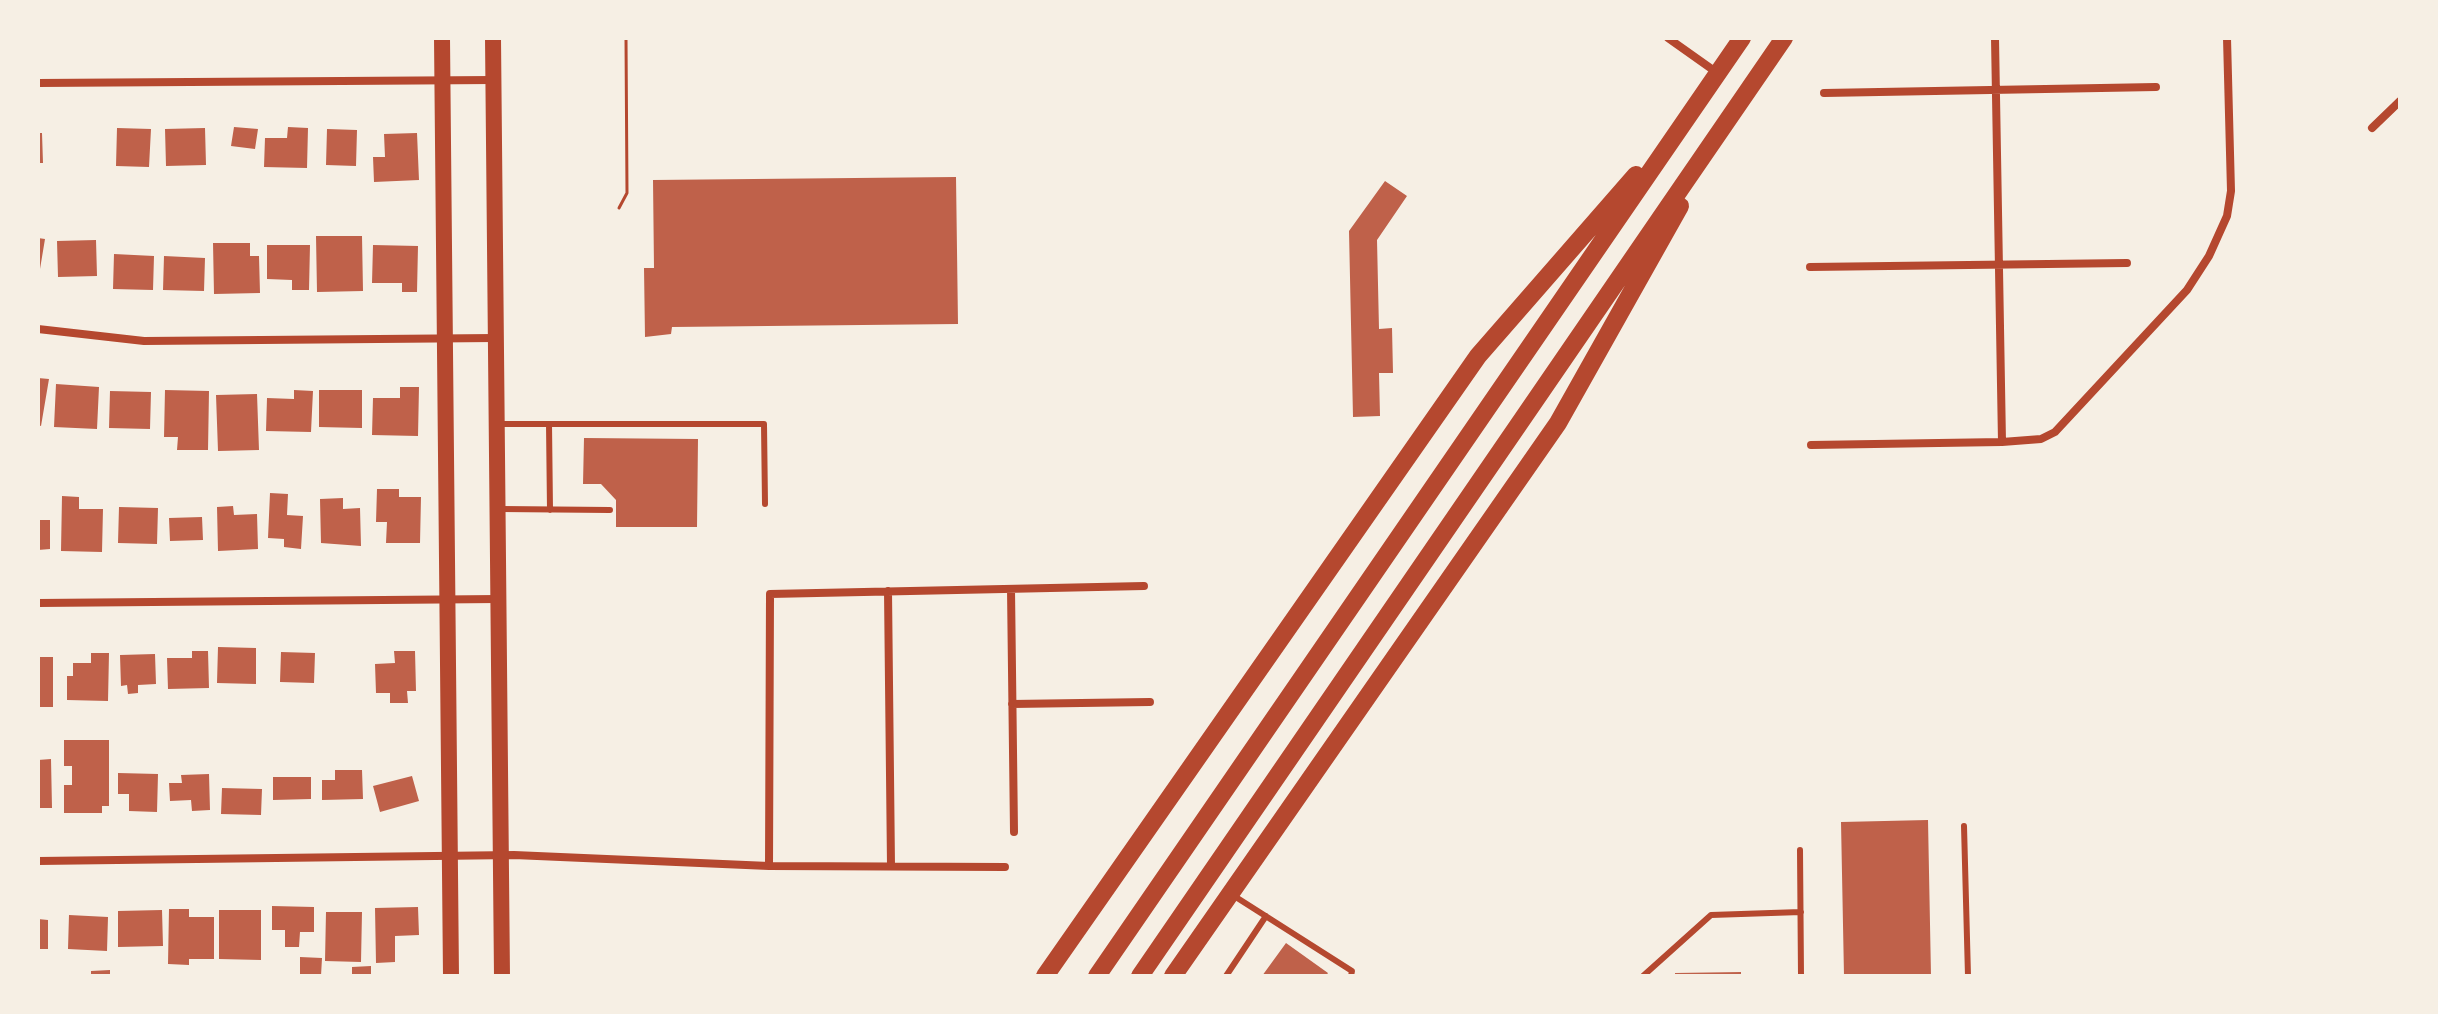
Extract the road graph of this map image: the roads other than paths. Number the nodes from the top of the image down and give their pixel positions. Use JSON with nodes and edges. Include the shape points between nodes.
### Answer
{"nodes":[{"id":1,"x":442,"y":38,"type":"edge"},
{"id":2,"x":493,"y":38,"type":"edge"},
{"id":3,"x":1668,"y":38,"type":"edge"},
{"id":4,"x":1784,"y":38,"type":"edge"},
{"id":5,"x":1995,"y":38,"type":"edge"},
{"id":6,"x":2227,"y":38,"type":"edge"},
{"id":7,"x":1735,"y":41,"type":"edge"},
{"id":8,"x":1718,"y":73,"type":"junction"},
{"id":9,"x":443,"y":80,"type":"junction"},
{"id":10,"x":493,"y":80,"type":"junction"},
{"id":11,"x":38,"y":83,"type":"edge"},
{"id":12,"x":2156,"y":87,"type":"dead end"},
{"id":13,"x":1996,"y":90,"type":"junction"},
{"id":14,"x":1824,"y":93,"type":"dead end"},
{"id":15,"x":1740,"y":99,"type":"junction"},
{"id":16,"x":2400,"y":101,"type":"edge"},
{"id":17,"x":1692,"y":111,"type":"junction"},
{"id":18,"x":2372,"y":128,"type":"dead end"},
{"id":19,"x":2127,"y":263,"type":"dead end"},
{"id":20,"x":1999,"y":265,"type":"junction"},
{"id":21,"x":1810,"y":267,"type":"dead end"},
{"id":22,"x":38,"y":329,"type":"edge"},
{"id":23,"x":445,"y":338,"type":"junction"},
{"id":24,"x":495,"y":338,"type":"junction"},
{"id":25,"x":497,"y":424,"type":"junction"},
{"id":26,"x":549,"y":424,"type":"junction"},
{"id":27,"x":2002,"y":442,"type":"junction"},
{"id":28,"x":1811,"y":445,"type":"dead end"},
{"id":29,"x":765,"y":504,"type":"dead end"},
{"id":30,"x":497,"y":509,"type":"junction"},
{"id":31,"x":550,"y":510,"type":"junction"},
{"id":32,"x":610,"y":510,"type":"dead end"},
{"id":33,"x":1144,"y":586,"type":"dead end"},
{"id":34,"x":1011,"y":589,"type":"junction"},
{"id":35,"x":888,"y":591,"type":"junction"},
{"id":36,"x":448,"y":599,"type":"junction"},
{"id":37,"x":498,"y":599,"type":"junction"},
{"id":38,"x":38,"y":603,"type":"edge"},
{"id":39,"x":1150,"y":702,"type":"dead end"},
{"id":40,"x":1012,"y":704,"type":"junction"},
{"id":41,"x":1964,"y":826,"type":"dead end"},
{"id":42,"x":1014,"y":832,"type":"dead end"},
{"id":43,"x":1800,"y":850,"type":"dead end"},
{"id":44,"x":450,"y":855,"type":"junction"},
{"id":45,"x":501,"y":855,"type":"junction"},
{"id":46,"x":38,"y":861,"type":"edge"},
{"id":47,"x":769,"y":866,"type":"junction"},
{"id":48,"x":891,"y":866,"type":"junction"},
{"id":49,"x":1005,"y":867,"type":"dead end"},
{"id":50,"x":1230,"y":893,"type":"junction"},
{"id":51,"x":1801,"y":912,"type":"junction"},
{"id":52,"x":1266,"y":916,"type":"junction"},
{"id":53,"x":1046,"y":975,"type":"edge"},
{"id":54,"x":1098,"y":975,"type":"edge"},
{"id":55,"x":451,"y":976,"type":"edge"},
{"id":56,"x":502,"y":976,"type":"edge"},
{"id":57,"x":1140,"y":976,"type":"edge"},
{"id":58,"x":1173,"y":976,"type":"edge"},
{"id":59,"x":1226,"y":976,"type":"edge"},
{"id":60,"x":1351,"y":976,"type":"edge"},
{"id":61,"x":1643,"y":976,"type":"edge"},
{"id":62,"x":1801,"y":976,"type":"edge"},
{"id":63,"x":1968,"y":976,"type":"edge"}],
"edges":[{"from":1,"to":9,"type":"main road"},
{"from":2,"to":10,"type":"main road"},
{"from":3,"to":8,"type":"street"},
{"from":4,"to":15,"type":"highway"},
{"from":5,"to":13,"type":"street"},
{"from":6,"to":27,"type":"street","via":[[2231,191],[2227,216],[2209,256],[2187,290],[2055,432],[2041,439]]},
{"from":7,"to":8,"type":"highway"},
{"from":8,"to":17,"type":"highway"},
{"from":9,"to":10,"type":"street"},
{"from":9,"to":11,"type":"street"},
{"from":9,"to":23,"type":"main road"},
{"from":10,"to":24,"type":"main road"},
{"from":12,"to":13,"type":"street"},
{"from":13,"to":14,"type":"street"},
{"from":13,"to":20,"type":"street"},
{"from":15,"to":50,"type":"highway","via":[[1558,423]]},
{"from":15,"to":57,"type":"highway"},
{"from":16,"to":18,"type":"street"},
{"from":17,"to":53,"type":"highway","via":[[1478,356]]},
{"from":17,"to":54,"type":"highway"},
{"from":19,"to":20,"type":"street"},
{"from":20,"to":21,"type":"street"},
{"from":20,"to":27,"type":"street"},
{"from":22,"to":23,"type":"street","via":[[144,341]]},
{"from":23,"to":24,"type":"street"},
{"from":23,"to":36,"type":"main road"},
{"from":24,"to":25,"type":"main road"},
{"from":25,"to":26,"type":"lane"},
{"from":25,"to":30,"type":"main road"},
{"from":26,"to":29,"type":"lane","via":[[764,424]]},
{"from":26,"to":31,"type":"lane"},
{"from":27,"to":28,"type":"street"},
{"from":30,"to":31,"type":"lane"},
{"from":30,"to":37,"type":"main road"},
{"from":31,"to":32,"type":"lane"},
{"from":33,"to":34,"type":"street"},
{"from":34,"to":35,"type":"street"},
{"from":34,"to":40,"type":"street"},
{"from":35,"to":47,"type":"street","via":[[770,594]]},
{"from":35,"to":48,"type":"street"},
{"from":36,"to":37,"type":"street"},
{"from":36,"to":38,"type":"street"},
{"from":36,"to":44,"type":"main road"},
{"from":37,"to":45,"type":"main road"},
{"from":39,"to":40,"type":"street"},
{"from":40,"to":42,"type":"street"},
{"from":41,"to":63,"type":"lane"},
{"from":43,"to":51,"type":"lane"},
{"from":44,"to":45,"type":"street"},
{"from":44,"to":46,"type":"street"},
{"from":44,"to":55,"type":"main road"},
{"from":45,"to":47,"type":"street"},
{"from":45,"to":56,"type":"main road"},
{"from":47,"to":48,"type":"street"},
{"from":48,"to":49,"type":"street"},
{"from":50,"to":52,"type":"lane"},
{"from":50,"to":58,"type":"highway"},
{"from":51,"to":61,"type":"lane","via":[[1711,915]]},
{"from":51,"to":62,"type":"lane"},
{"from":52,"to":59,"type":"lane"},
{"from":52,"to":60,"type":"lane","via":[[1352,971]]}]}
